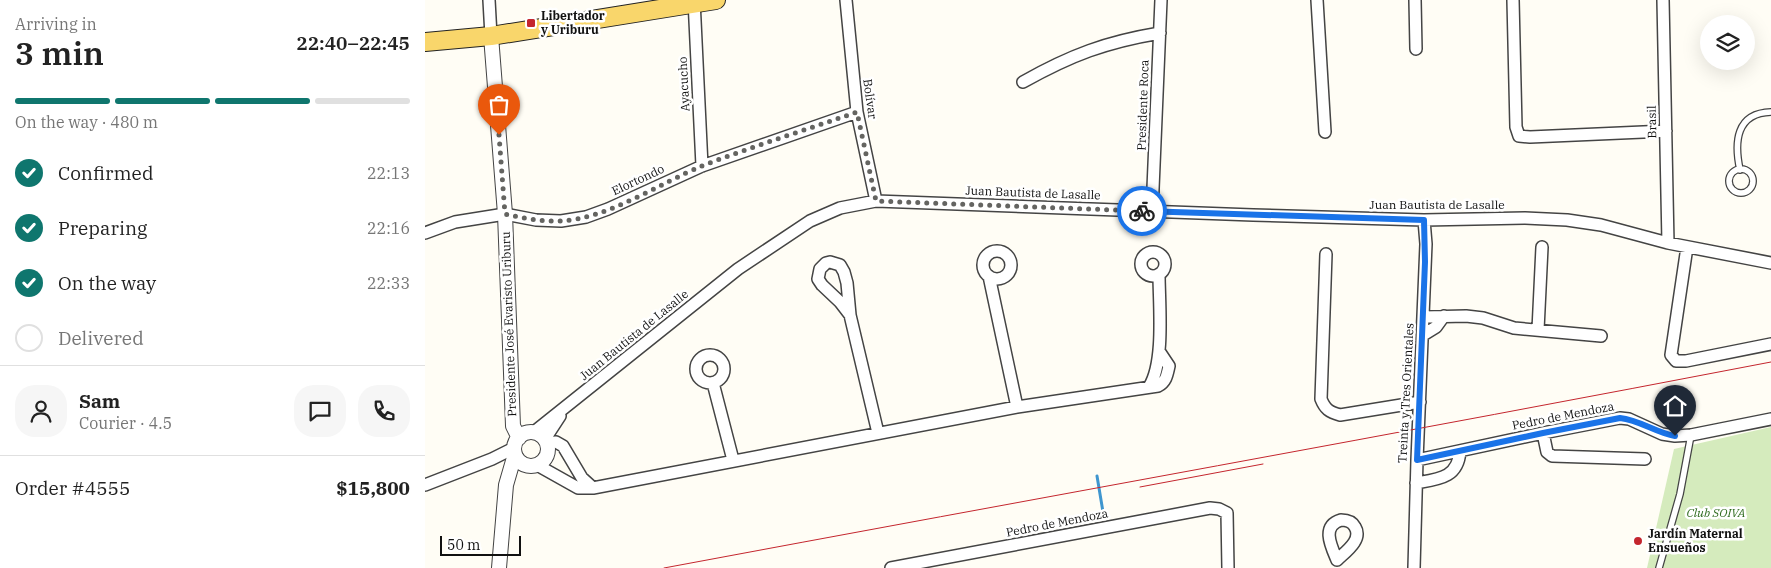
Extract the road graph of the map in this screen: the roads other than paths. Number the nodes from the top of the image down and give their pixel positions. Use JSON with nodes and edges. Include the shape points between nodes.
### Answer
{"nodes":[{"id":1,"x":489,"y":0,"type":"edge"},
{"id":2,"x":716,"y":0,"type":"edge"},
{"id":3,"x":846,"y":0,"type":"edge"},
{"id":4,"x":1161,"y":0,"type":"edge"},
{"id":5,"x":1317,"y":0,"type":"edge"},
{"id":6,"x":1415,"y":0,"type":"edge"},
{"id":7,"x":1513,"y":0,"type":"edge"},
{"id":8,"x":1663,"y":0,"type":"edge"},
{"id":9,"x":694,"y":2,"type":"edge"},
{"id":10,"x":1160,"y":33,"type":"junction"},
{"id":11,"x":491,"y":36,"type":"junction"},
{"id":12,"x":425,"y":42,"type":"edge"},
{"id":13,"x":1416,"y":49,"type":"dead end"},
{"id":14,"x":1023,"y":82,"type":"dead end"},
{"id":15,"x":857,"y":112,"type":"junction"},
{"id":16,"x":1771,"y":112,"type":"edge"},
{"id":17,"x":1666,"y":131,"type":"junction"},
{"id":18,"x":1325,"y":132,"type":"dead end"},
{"id":19,"x":702,"y":166,"type":"junction"},
{"id":20,"x":1741,"y":170,"type":"junction"},
{"id":21,"x":876,"y":201,"type":"junction"},
{"id":22,"x":1152,"y":212,"type":"junction"},
{"id":23,"x":505,"y":214,"type":"junction"},
{"id":24,"x":1424,"y":220,"type":"junction"},
{"id":25,"x":425,"y":233,"type":"edge"},
{"id":26,"x":1668,"y":243,"type":"junction"},
{"id":27,"x":1542,"y":247,"type":"dead end"},
{"id":28,"x":1687,"y":247,"type":"junction"},
{"id":29,"x":1326,"y":254,"type":"dead end"},
{"id":30,"x":1771,"y":262,"type":"edge"},
{"id":31,"x":1159,"y":274,"type":"dead end"},
{"id":32,"x":989,"y":276,"type":"dead end"},
{"id":33,"x":850,"y":316,"type":"dead end"},
{"id":34,"x":1444,"y":316,"type":"junction"},
{"id":35,"x":1423,"y":318,"type":"junction"},
{"id":36,"x":1538,"y":330,"type":"junction"},
{"id":37,"x":1423,"y":335,"type":"junction"},
{"id":38,"x":1601,"y":336,"type":"dead end"},
{"id":39,"x":1771,"y":344,"type":"edge"},
{"id":40,"x":713,"y":383,"type":"dead end"},
{"id":41,"x":1420,"y":402,"type":"junction"},
{"id":42,"x":1017,"y":407,"type":"junction"},
{"id":43,"x":1771,"y":419,"type":"edge"},
{"id":44,"x":878,"y":433,"type":"junction"},
{"id":45,"x":1543,"y":433,"type":"junction"},
{"id":46,"x":1691,"y":435,"type":"junction"},
{"id":47,"x":542,"y":438,"type":"junction"},
{"id":48,"x":516,"y":446,"type":"junction"},
{"id":49,"x":1460,"y":451,"type":"junction"},
{"id":50,"x":1645,"y":459,"type":"dead end"},
{"id":51,"x":733,"y":460,"type":"junction"},
{"id":52,"x":1417,"y":460,"type":"junction"},
{"id":53,"x":531,"y":465,"type":"junction"},
{"id":54,"x":1416,"y":484,"type":"junction"},
{"id":55,"x":425,"y":485,"type":"edge"},
{"id":56,"x":506,"y":485,"type":"junction"},
{"id":57,"x":593,"y":488,"type":"junction"},
{"id":58,"x":499,"y":568,"type":"edge"},
{"id":59,"x":891,"y":568,"type":"edge"},
{"id":60,"x":1228,"y":568,"type":"edge"},
{"id":61,"x":1414,"y":568,"type":"edge"},
{"id":62,"x":1659,"y":568,"type":"edge"}],
"edges":[{"from":1,"to":11,"type":"street","name":"Presidente José Evaristo Uriburu"},
{"from":2,"to":9,"type":"main road"},
{"from":3,"to":15,"type":"street","name":"Bolívar"},
{"from":4,"to":10,"type":"street","name":"Presidente Roca"},
{"from":5,"to":18,"type":"street"},
{"from":6,"to":13,"type":"street"},
{"from":7,"to":17,"type":"street","via":[[1515,127],[1519,136]]},
{"from":8,"to":17,"type":"street","name":"Brasil"},
{"from":9,"to":11,"type":"main road"},
{"from":9,"to":19,"type":"street","name":"Ayacucho"},
{"from":10,"to":14,"type":"street","via":[[1124,39],[1089,50]]},
{"from":10,"to":22,"type":"street","name":"Presidente Roca"},
{"from":11,"to":12,"type":"main road"},
{"from":11,"to":23,"type":"street","name":"Presidente José Evaristo Uriburu"},
{"from":15,"to":19,"type":"street","name":"Elortondo"},
{"from":15,"to":21,"type":"street","name":"Bolívar"},
{"from":16,"to":20,"type":"lane","via":[[1753,114],[1743,125],[1737,147]]},
{"from":17,"to":26,"type":"street","name":"Brasil"},
{"from":19,"to":23,"type":"street","name":"Elortondo","via":[[586,217],[561,221]]},
{"from":20,"to":20,"type":"lane","via":[[1735,171],[1729,181],[1734,191],[1744,193],[1753,180],[1750,174]]},
{"from":21,"to":22,"type":"street","name":"Juan Bautista de Lasalle"},
{"from":21,"to":47,"type":"street","name":"Juan Bautista de Lasalle","via":[[840,208],[810,221],[738,269],[566,408]]},
{"from":22,"to":24,"type":"street","name":"Juan Bautista de Lasalle"},
{"from":23,"to":25,"type":"street","name":"Elortondo","via":[[455,222]]},
{"from":23,"to":48,"type":"street","name":"Presidente José Evaristo Uriburu"},
{"from":24,"to":26,"type":"street","name":"Juan Bautista de Lasalle","via":[[1567,220]]},
{"from":24,"to":35,"type":"street","name":"Treinta y Tres Orientales"},
{"from":26,"to":28,"type":"street","name":"Juan Bautista de Lasalle"},
{"from":27,"to":36,"type":"street"},
{"from":28,"to":30,"type":"street","name":"Juan Bautista de Lasalle"},
{"from":28,"to":39,"type":"street","via":[[1671,355],[1676,361]]},
{"from":29,"to":41,"type":"street","via":[[1321,399],[1324,407],[1340,415]]},
{"from":31,"to":42,"type":"street","via":[[1159,351],[1169,366],[1163,383]]},
{"from":32,"to":42,"type":"street"},
{"from":33,"to":44,"type":"street"},
{"from":34,"to":35,"type":"street"},
{"from":34,"to":36,"type":"street","via":[[1483,318],[1514,328]]},
{"from":34,"to":37,"type":"street","via":[[1437,326]]},
{"from":35,"to":37,"type":"street","name":"Treinta y Tres Orientales"},
{"from":36,"to":38,"type":"street"},
{"from":37,"to":41,"type":"street","name":"Treinta y Tres Orientales"},
{"from":40,"to":51,"type":"street"},
{"from":41,"to":52,"type":"street","name":"Treinta y Tres Orientales"},
{"from":42,"to":44,"type":"street"},
{"from":43,"to":46,"type":"street","name":"Pedro de Mendoza"},
{"from":44,"to":51,"type":"street"},
{"from":45,"to":46,"type":"street","name":"Pedro de Mendoza","via":[[1620,418],[1662,434]]},
{"from":45,"to":49,"type":"street","name":"Pedro de Mendoza"},
{"from":45,"to":50,"type":"street","via":[[1547,452],[1552,456]]},
{"from":46,"to":62,"type":"lane","via":[[1680,494]]},
{"from":47,"to":48,"type":"street","via":[[523,434]]},
{"from":47,"to":53,"type":"street","via":[[548,452]]},
{"from":47,"to":57,"type":"street","via":[[563,446],[582,478]]},
{"from":48,"to":53,"type":"street","via":[[521,463]]},
{"from":48,"to":55,"type":"street"},
{"from":48,"to":56,"type":"street"},
{"from":49,"to":52,"type":"street","name":"Pedro de Mendoza"},
{"from":49,"to":54,"type":"street","via":[[1459,462],[1453,471],[1439,479]]},
{"from":51,"to":57,"type":"street"},
{"from":52,"to":54,"type":"street","name":"Treinta y Tres Orientales"},
{"from":53,"to":56,"type":"street"},
{"from":53,"to":57,"type":"street","via":[[578,488]]},
{"from":54,"to":61,"type":"street","name":"Treinta y Tres Orientales"},
{"from":56,"to":58,"type":"street"},
{"from":59,"to":60,"type":"street","name":"Pedro de Mendoza","via":[[1210,508],[1227,513]]}]}
